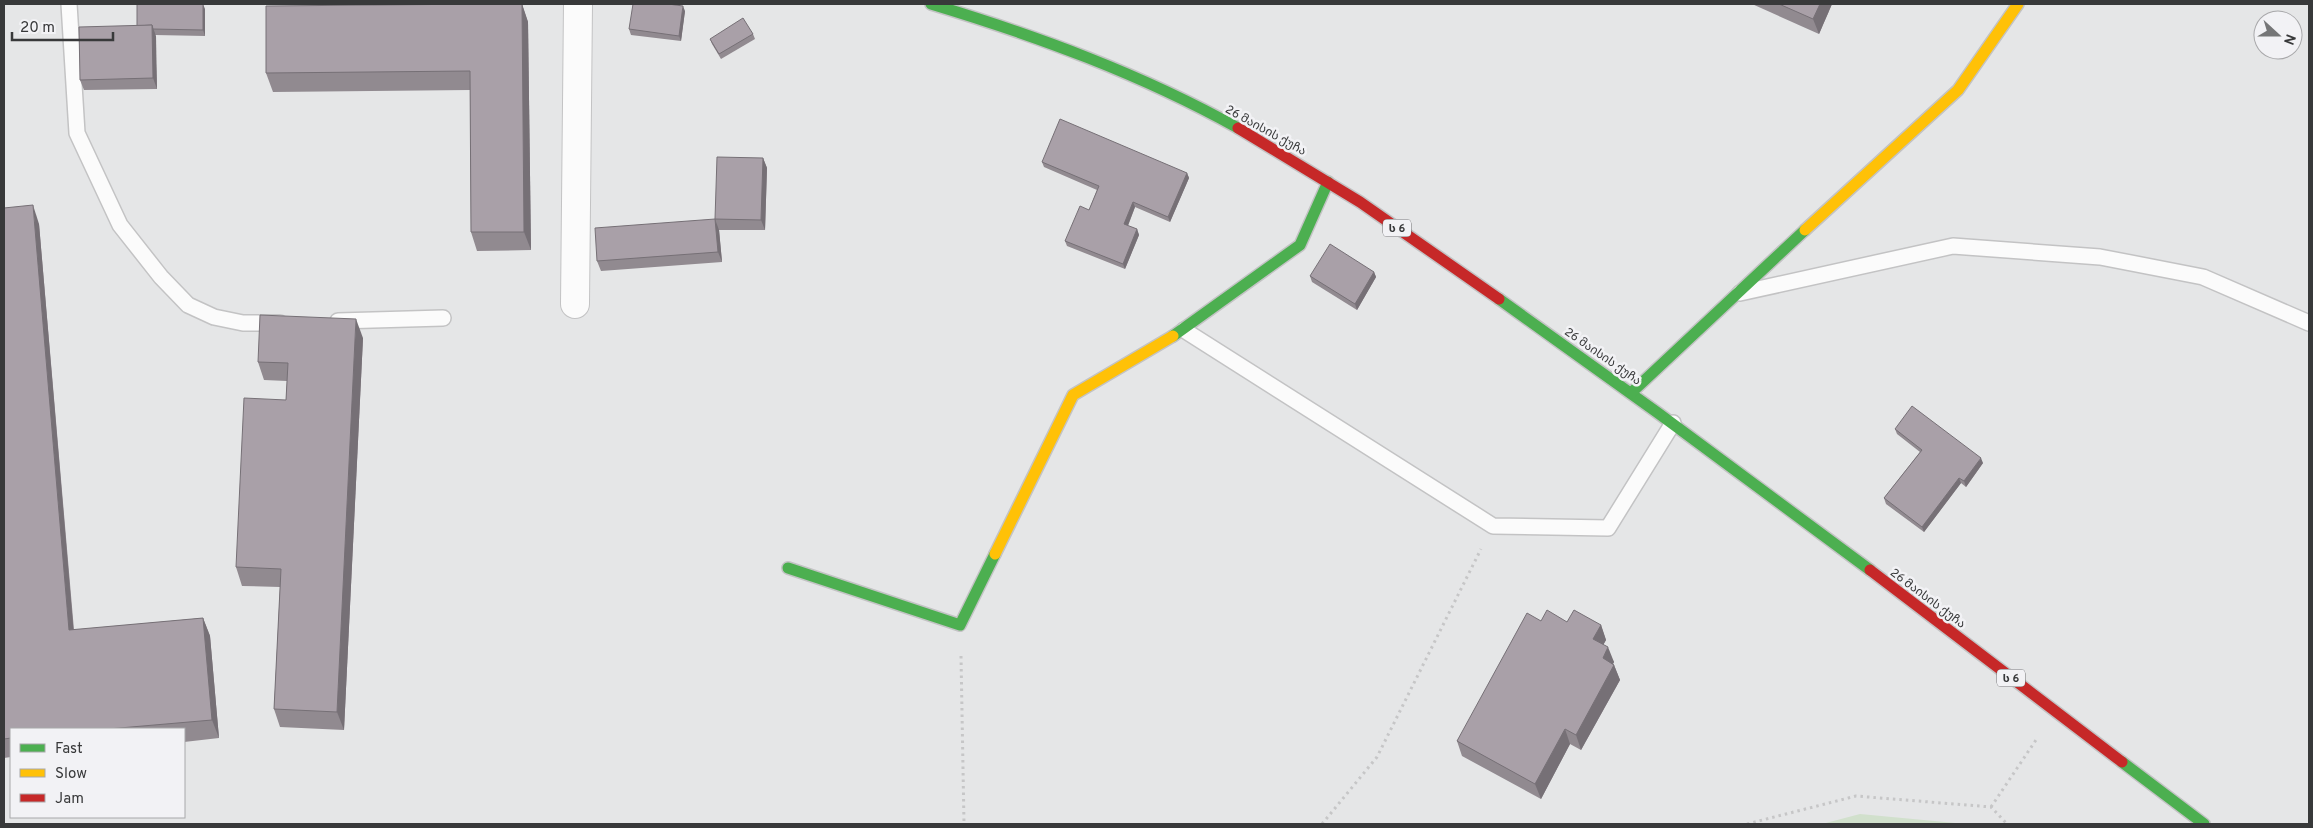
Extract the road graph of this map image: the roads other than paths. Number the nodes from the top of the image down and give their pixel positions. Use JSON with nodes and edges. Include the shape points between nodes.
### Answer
{"nodes":[{"id":1,"x":69,"y":4,"type":"edge"},
{"id":2,"x":578,"y":4,"type":"edge"},
{"id":3,"x":931,"y":4,"type":"edge"},
{"id":4,"x":2018,"y":4,"type":"edge"},
{"id":5,"x":1328,"y":182,"type":"junction"},
{"id":6,"x":1734,"y":294,"type":"junction"},
{"id":7,"x":575,"y":304,"type":"dead end"},
{"id":8,"x":443,"y":318,"type":"dead end"},
{"id":9,"x":291,"y":322,"type":"edge"},
{"id":10,"x":319,"y":322,"type":"edge"},
{"id":11,"x":2309,"y":323,"type":"edge"},
{"id":12,"x":1184,"y":330,"type":"junction"},
{"id":13,"x":1631,"y":393,"type":"junction"},
{"id":14,"x":1673,"y":423,"type":"junction"},
{"id":15,"x":788,"y":568,"type":"dead end"},
{"id":16,"x":2204,"y":824,"type":"edge"}],
"edges":[{"from":1,"to":9,"type":"lane","via":[[77,132],[120,225],[188,305],[214,317],[243,323]]},
{"from":2,"to":7,"type":"street"},
{"from":3,"to":5,"type":"main road","name":"26 მაისის ქუჩა","number":"ს 6","via":[[992,21],[1157,87],[1246,133]]},
{"from":4,"to":6,"type":"main road","via":[[1958,90]]},
{"from":5,"to":12,"type":"main road","via":[[1300,245]]},
{"from":5,"to":13,"type":"main road","name":"26 მაისის ქუჩა","number":"ს 6"},
{"from":6,"to":11,"type":"lane","via":[[1953,246],[2100,257],[2203,277]]},
{"from":6,"to":13,"type":"main road"},
{"from":8,"to":10,"type":"lane"},
{"from":12,"to":14,"type":"lane","via":[[1493,526],[1608,528]]},
{"from":12,"to":15,"type":"main road","via":[[1073,395],[960,625]]},
{"from":13,"to":14,"type":"main road","name":"26 მაისის ქუჩა","number":"ს 6"},
{"from":14,"to":16,"type":"main road","name":"26 მაისის ქუჩა","number":"ს 6"}]}
